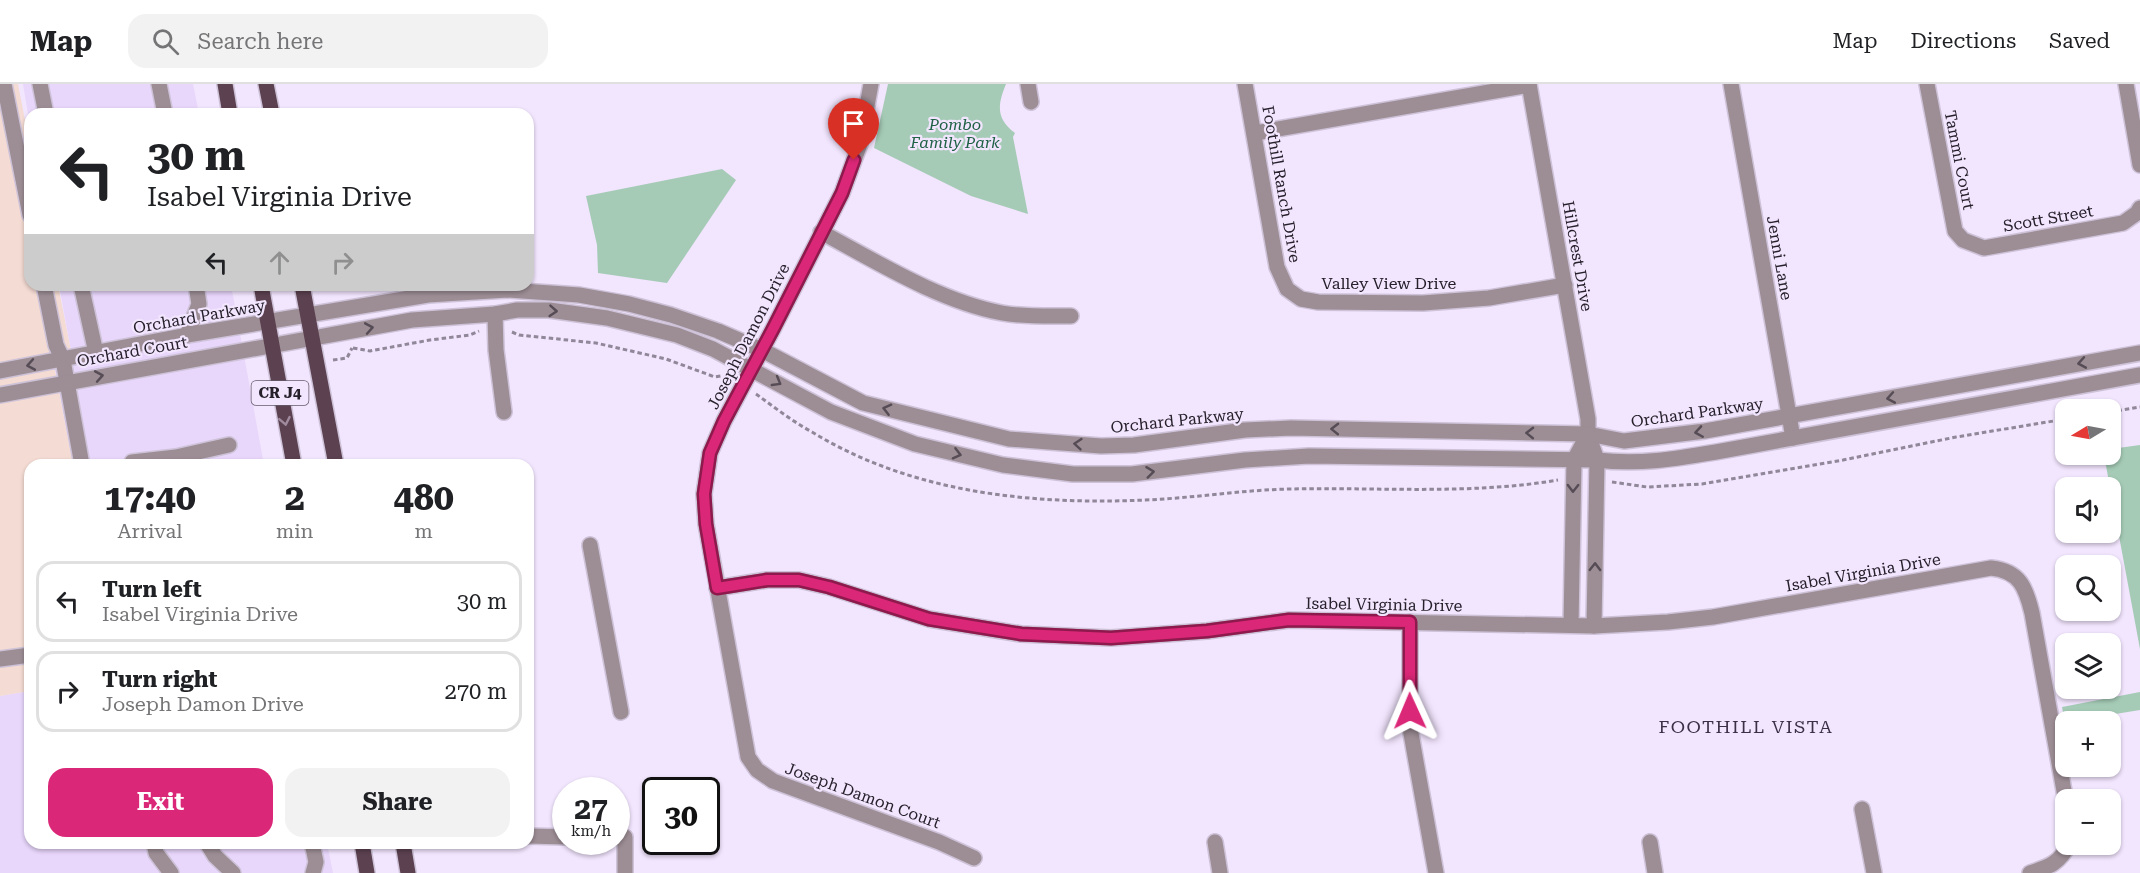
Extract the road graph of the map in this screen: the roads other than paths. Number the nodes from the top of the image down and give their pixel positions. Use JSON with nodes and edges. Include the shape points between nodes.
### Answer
{"nodes":[{"id":1,"x":4,"y":84,"type":"edge"},
{"id":2,"x":40,"y":84,"type":"edge"},
{"id":3,"x":159,"y":84,"type":"edge"},
{"id":4,"x":225,"y":84,"type":"edge"},
{"id":5,"x":266,"y":84,"type":"edge"},
{"id":6,"x":871,"y":84,"type":"edge"},
{"id":7,"x":1028,"y":84,"type":"edge"},
{"id":8,"x":1245,"y":84,"type":"edge"},
{"id":9,"x":1529,"y":84,"type":"edge"},
{"id":10,"x":1731,"y":84,"type":"edge"},
{"id":11,"x":1927,"y":84,"type":"edge"},
{"id":12,"x":2126,"y":84,"type":"edge"},
{"id":13,"x":1031,"y":102,"type":"dead end"},
{"id":14,"x":45,"y":108,"type":"edge"},
{"id":15,"x":164,"y":108,"type":"edge"},
{"id":16,"x":229,"y":108,"type":"edge"},
{"id":17,"x":271,"y":108,"type":"edge"},
{"id":18,"x":1255,"y":133,"type":"junction"},
{"id":19,"x":2140,"y":165,"type":"edge"},
{"id":20,"x":24,"y":185,"type":"edge"},
{"id":21,"x":2139,"y":210,"type":"edge"},
{"id":22,"x":821,"y":232,"type":"junction"},
{"id":23,"x":1964,"y":240,"type":"joint"},
{"id":24,"x":1565,"y":285,"type":"junction"},
{"id":25,"x":1287,"y":289,"type":"joint"},
{"id":26,"x":45,"y":291,"type":"edge"},
{"id":27,"x":82,"y":291,"type":"edge"},
{"id":28,"x":197,"y":291,"type":"edge"},
{"id":29,"x":262,"y":291,"type":"edge"},
{"id":30,"x":303,"y":291,"type":"edge"},
{"id":31,"x":482,"y":291,"type":"edge"},
{"id":32,"x":526,"y":291,"type":"edge"},
{"id":33,"x":495,"y":314,"type":"junction"},
{"id":34,"x":1071,"y":315,"type":"dead end"},
{"id":35,"x":308,"y":316,"type":"junction"},
{"id":36,"x":268,"y":322,"type":"junction"},
{"id":37,"x":187,"y":335,"type":"junction"},
{"id":38,"x":312,"y":338,"type":"junction"},
{"id":39,"x":272,"y":345,"type":"junction"},
{"id":40,"x":762,"y":350,"type":"junction"},
{"id":41,"x":96,"y":353,"type":"junction"},
{"id":42,"x":2140,"y":353,"type":"edge"},
{"id":43,"x":63,"y":360,"type":"junction"},
{"id":44,"x":751,"y":368,"type":"junction"},
{"id":45,"x":0,"y":371,"type":"edge"},
{"id":46,"x":2140,"y":375,"type":"edge"},
{"id":47,"x":67,"y":381,"type":"junction"},
{"id":48,"x":0,"y":395,"type":"edge"},
{"id":49,"x":504,"y":412,"type":"dead end"},
{"id":50,"x":1789,"y":416,"type":"junction"},
{"id":51,"x":1588,"y":434,"type":"junction"},
{"id":52,"x":1793,"y":438,"type":"junction"},
{"id":53,"x":229,"y":445,"type":"dead end"},
{"id":54,"x":81,"y":459,"type":"edge"},
{"id":55,"x":158,"y":459,"type":"edge"},
{"id":56,"x":293,"y":459,"type":"edge"},
{"id":57,"x":335,"y":459,"type":"edge"},
{"id":58,"x":1574,"y":460,"type":"junction"},
{"id":59,"x":1597,"y":460,"type":"junction"},
{"id":60,"x":590,"y":545,"type":"dead end"},
{"id":61,"x":717,"y":588,"type":"junction"},
{"id":62,"x":1410,"y":622,"type":"junction"},
{"id":63,"x":1572,"y":626,"type":"junction"},
{"id":64,"x":1594,"y":626,"type":"junction"},
{"id":65,"x":24,"y":656,"type":"edge"},
{"id":66,"x":0,"y":659,"type":"edge"},
{"id":67,"x":621,"y":712,"type":"dead end"},
{"id":68,"x":741,"y":720,"type":"joint"},
{"id":69,"x":2064,"y":789,"type":"edge"},
{"id":70,"x":1862,"y":809,"type":"dead end"},
{"id":71,"x":534,"y":836,"type":"edge"},
{"id":72,"x":552,"y":837,"type":"edge"},
{"id":73,"x":1215,"y":842,"type":"dead end"},
{"id":74,"x":1650,"y":842,"type":"dead end"},
{"id":75,"x":155,"y":849,"type":"edge"},
{"id":76,"x":211,"y":849,"type":"edge"},
{"id":77,"x":313,"y":849,"type":"edge"},
{"id":78,"x":363,"y":849,"type":"edge"},
{"id":79,"x":404,"y":849,"type":"edge"},
{"id":80,"x":625,"y":855,"type":"edge"},
{"id":81,"x":2064,"y":855,"type":"edge"},
{"id":82,"x":974,"y":858,"type":"dead end"},
{"id":83,"x":171,"y":873,"type":"edge"},
{"id":84,"x":233,"y":873,"type":"edge"},
{"id":85,"x":313,"y":873,"type":"edge"},
{"id":86,"x":367,"y":873,"type":"edge"},
{"id":87,"x":408,"y":873,"type":"edge"},
{"id":88,"x":625,"y":873,"type":"edge"},
{"id":89,"x":1220,"y":873,"type":"edge"},
{"id":90,"x":1436,"y":873,"type":"edge"},
{"id":91,"x":1655,"y":873,"type":"edge"},
{"id":92,"x":1874,"y":873,"type":"edge"},
{"id":93,"x":2030,"y":873,"type":"edge"}],
"edges":[{"from":1,"to":20,"type":"street"},
{"from":2,"to":14,"type":"street"},
{"from":3,"to":15,"type":"street"},
{"from":4,"to":16,"type":"main road"},
{"from":5,"to":17,"type":"main road"},
{"from":6,"to":22,"type":"street","name":"Joseph Damon Drive","via":[[860,144],[842,193]]},
{"from":7,"to":13,"type":"street"},
{"from":8,"to":18,"type":"street","name":"Foothill Ranch Drive"},
{"from":9,"to":18,"type":"street"},
{"from":9,"to":24,"type":"street","name":"Hillcrest Drive"},
{"from":10,"to":50,"type":"street","name":"Jenni Lane"},
{"from":11,"to":23,"type":"street","name":"Tammi Court","via":[[1955,231]]},
{"from":12,"to":19,"type":"street"},
{"from":18,"to":25,"type":"street","name":"Foothill Ranch Drive","via":[[1277,267]]},
{"from":21,"to":23,"type":"street","name":"Scott Street","via":[[2123,223],[1984,248]]},
{"from":22,"to":34,"type":"street","via":[[906,278],[963,302],[1036,317]]},
{"from":22,"to":40,"type":"street","name":"Joseph Damon Drive"},
{"from":24,"to":25,"type":"street","name":"Valley View Drive","via":[[1489,298],[1423,303],[1318,302]]},
{"from":24,"to":51,"type":"street","name":"Hillcrest Drive"},
{"from":26,"to":43,"type":"street","via":[[56,345]]},
{"from":27,"to":41,"type":"street"},
{"from":28,"to":37,"type":"street","via":[[199,304]]},
{"from":29,"to":36,"type":"main road","number":"CR J4"},
{"from":30,"to":35,"type":"main road","number":"CR J4"},
{"from":31,"to":35,"type":"street","name":"Orchard Parkway"},
{"from":32,"to":40,"type":"street","name":"Orchard Parkway","via":[[579,295],[670,315]]},
{"from":38,"to":33,"type":"street","one_way":true,"via":[[412,320]]},
{"from":33,"to":44,"type":"street","one_way":true,"via":[[549,310],[607,318],[677,335]]},
{"from":33,"to":49,"type":"street"},
{"from":35,"to":36,"type":"street","name":"Orchard Parkway"},
{"from":35,"to":38,"type":"main road","number":"CR J4"},
{"from":36,"to":37,"type":"street","name":"Orchard Parkway"},
{"from":36,"to":39,"type":"main road","number":"CR J4"},
{"from":37,"to":41,"type":"street","name":"Orchard Parkway"},
{"from":38,"to":39,"type":"street"},
{"from":38,"to":57,"type":"main road","number":"CR J4"},
{"from":47,"to":39,"type":"street","name":"Orchard Court","one_way":true},
{"from":39,"to":56,"type":"main road","number":"CR J4","one_way":true},
{"from":40,"to":44,"type":"street","name":"Joseph Damon Drive"},
{"from":51,"to":40,"type":"street","name":"Orchard Parkway","one_way":true,"via":[[1291,428],[1134,445],[1010,439],[863,403]]},
{"from":41,"to":43,"type":"street","name":"Orchard Parkway"},
{"from":42,"to":50,"type":"street","name":"Orchard Parkway","one_way":true},
{"from":43,"to":45,"type":"street","name":"Orchard Parkway","one_way":true},
{"from":43,"to":47,"type":"street"},
{"from":44,"to":58,"type":"street","one_way":true,"via":[[831,412],[915,444],[1002,465],[1073,474],[1132,474],[1310,456]]},
{"from":44,"to":61,"type":"street","name":"Joseph Damon Drive","via":[[710,453],[704,494]]},
{"from":46,"to":52,"type":"street"},
{"from":47,"to":48,"type":"street","name":"Orchard Court"},
{"from":47,"to":54,"type":"street"},
{"from":50,"to":51,"type":"street","name":"Orchard Parkway","one_way":true,"via":[[1650,439],[1624,441]]},
{"from":50,"to":52,"type":"street","name":"Jenni Lane"},
{"from":51,"to":58,"type":"street"},
{"from":51,"to":59,"type":"street","name":"Hillcrest Drive"},
{"from":52,"to":59,"type":"street","via":[[1657,460]]},
{"from":53,"to":55,"type":"street"},
{"from":58,"to":59,"type":"street"},
{"from":58,"to":63,"type":"street","one_way":true},
{"from":64,"to":59,"type":"street","name":"Hillcrest Drive","one_way":true},
{"from":60,"to":67,"type":"street"},
{"from":61,"to":62,"type":"street","name":"Isabel Virginia Drive","via":[[767,580],[799,580],[929,619],[1021,634],[1111,638],[1289,620]]},
{"from":61,"to":68,"type":"street","name":"Joseph Damon Drive"},
{"from":62,"to":63,"type":"street","name":"Isabel Virginia Drive"},
{"from":62,"to":90,"type":"street","via":[[1410,728]]},
{"from":63,"to":64,"type":"street","name":"Isabel Virginia Drive"},
{"from":64,"to":69,"type":"street","name":"Isabel Virginia Drive","via":[[1713,617],[2002,569],[2015,576],[2027,592]]},
{"from":65,"to":66,"type":"street"},
{"from":68,"to":82,"type":"street","name":"Joseph Damon Court","via":[[748,757],[757,771],[773,781]]},
{"from":70,"to":92,"type":"street"},
{"from":71,"to":72,"type":"street"},
{"from":73,"to":89,"type":"street"},
{"from":74,"to":91,"type":"street"},
{"from":75,"to":83,"type":"street"},
{"from":76,"to":84,"type":"street"},
{"from":77,"to":85,"type":"street"},
{"from":78,"to":86,"type":"main road"},
{"from":79,"to":87,"type":"main road"},
{"from":80,"to":88,"type":"street"},
{"from":81,"to":93,"type":"street","via":[[2053,866]]}]}
